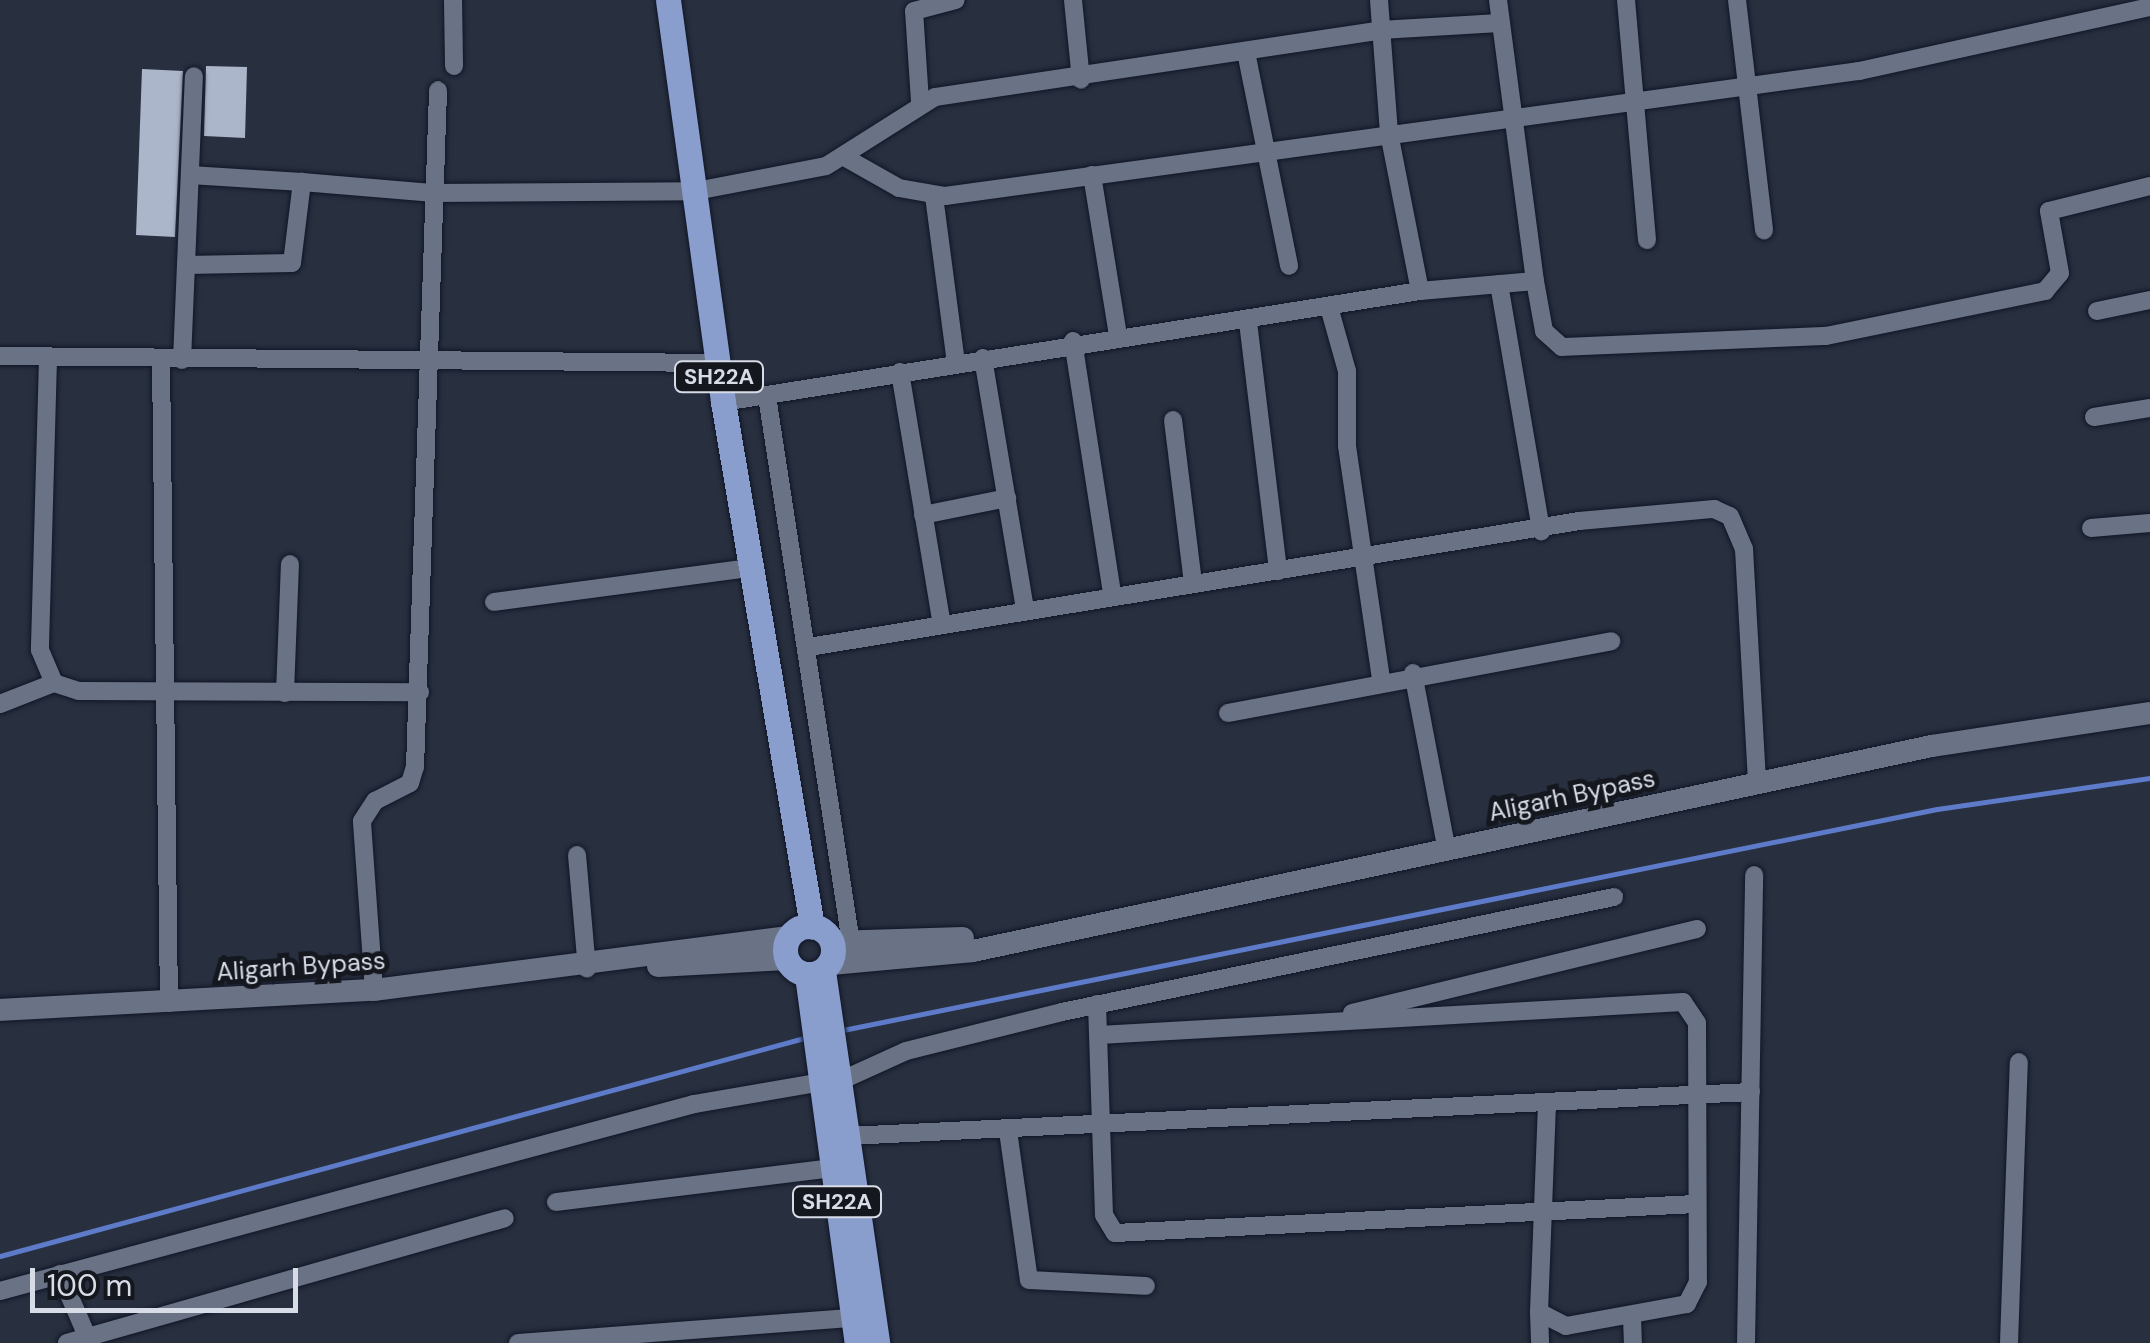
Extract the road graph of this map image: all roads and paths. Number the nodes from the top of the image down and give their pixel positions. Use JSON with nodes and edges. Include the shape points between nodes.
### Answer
{"nodes":[{"id":1,"x":453,"y":0,"type":"edge"},
{"id":2,"x":668,"y":0,"type":"edge"},
{"id":3,"x":956,"y":0,"type":"edge"},
{"id":4,"x":1073,"y":0,"type":"edge"},
{"id":5,"x":1379,"y":0,"type":"edge"},
{"id":6,"x":1498,"y":0,"type":"edge"},
{"id":7,"x":1626,"y":0,"type":"edge"},
{"id":8,"x":1738,"y":0,"type":"edge"},
{"id":9,"x":2150,"y":7,"type":"edge"},
{"id":10,"x":1498,"y":23,"type":"junction"},
{"id":11,"x":1381,"y":30,"type":"junction"},
{"id":12,"x":1246,"y":52,"type":"junction"},
{"id":13,"x":454,"y":66,"type":"dead end"},
{"id":14,"x":194,"y":76,"type":"dead end"},
{"id":15,"x":1081,"y":80,"type":"junction"},
{"id":16,"x":1747,"y":82,"type":"junction"},
{"id":17,"x":438,"y":90,"type":"dead end"},
{"id":18,"x":1635,"y":96,"type":"junction"},
{"id":19,"x":920,"y":101,"type":"junction"},
{"id":20,"x":1506,"y":112,"type":"junction"},
{"id":21,"x":1389,"y":133,"type":"junction"},
{"id":22,"x":1264,"y":151,"type":"junction"},
{"id":23,"x":846,"y":158,"type":"junction"},
{"id":24,"x":190,"y":175,"type":"junction"},
{"id":25,"x":1092,"y":176,"type":"junction"},
{"id":26,"x":302,"y":182,"type":"junction"},
{"id":27,"x":2150,"y":186,"type":"edge"},
{"id":28,"x":696,"y":191,"type":"junction"},
{"id":29,"x":432,"y":193,"type":"junction"},
{"id":30,"x":934,"y":196,"type":"junction"},
{"id":31,"x":1764,"y":230,"type":"dead end"},
{"id":32,"x":1647,"y":240,"type":"dead end"},
{"id":33,"x":186,"y":265,"type":"junction"},
{"id":34,"x":1288,"y":266,"type":"dead end"},
{"id":35,"x":1535,"y":280,"type":"junction"},
{"id":36,"x":1500,"y":284,"type":"junction"},
{"id":37,"x":1420,"y":291,"type":"junction"},
{"id":38,"x":2150,"y":300,"type":"edge"},
{"id":39,"x":1329,"y":307,"type":"junction"},
{"id":40,"x":2097,"y":311,"type":"dead end"},
{"id":41,"x":1248,"y":322,"type":"junction"},
{"id":42,"x":1118,"y":336,"type":"junction"},
{"id":43,"x":1073,"y":342,"type":"junction"},
{"id":44,"x":0,"y":356,"type":"edge"},
{"id":45,"x":984,"y":358,"type":"junction"},
{"id":46,"x":48,"y":359,"type":"junction"},
{"id":47,"x":161,"y":360,"type":"junction"},
{"id":48,"x":182,"y":360,"type":"junction"},
{"id":49,"x":428,"y":362,"type":"junction"},
{"id":50,"x":956,"y":362,"type":"junction"},
{"id":51,"x":718,"y":363,"type":"junction"},
{"id":52,"x":900,"y":372,"type":"junction"},
{"id":53,"x":766,"y":396,"type":"junction"},
{"id":54,"x":723,"y":402,"type":"junction"},
{"id":55,"x":2150,"y":408,"type":"edge"},
{"id":56,"x":2094,"y":416,"type":"dead end"},
{"id":57,"x":1173,"y":420,"type":"dead end"},
{"id":58,"x":1007,"y":498,"type":"junction"},
{"id":59,"x":924,"y":515,"type":"junction"},
{"id":60,"x":2150,"y":523,"type":"edge"},
{"id":61,"x":2091,"y":528,"type":"dead end"},
{"id":62,"x":1541,"y":531,"type":"junction"},
{"id":63,"x":1367,"y":556,"type":"junction"},
{"id":64,"x":290,"y":564,"type":"dead end"},
{"id":65,"x":749,"y":568,"type":"junction"},
{"id":66,"x":1278,"y":571,"type":"junction"},
{"id":67,"x":1193,"y":582,"type":"junction"},
{"id":68,"x":1112,"y":592,"type":"junction"},
{"id":69,"x":494,"y":602,"type":"dead end"},
{"id":70,"x":1025,"y":610,"type":"junction"},
{"id":71,"x":941,"y":622,"type":"junction"},
{"id":72,"x":1611,"y":642,"type":"dead end"},
{"id":73,"x":809,"y":647,"type":"junction"},
{"id":74,"x":1413,"y":672,"type":"junction"},
{"id":75,"x":1381,"y":679,"type":"junction"},
{"id":76,"x":54,"y":683,"type":"junction"},
{"id":77,"x":165,"y":687,"type":"junction"},
{"id":78,"x":420,"y":692,"type":"junction"},
{"id":79,"x":285,"y":693,"type":"junction"},
{"id":80,"x":0,"y":704,"type":"edge"},
{"id":81,"x":2150,"y":712,"type":"edge"},
{"id":82,"x":1228,"y":713,"type":"dead end"},
{"id":83,"x":1757,"y":784,"type":"junction"},
{"id":84,"x":1447,"y":851,"type":"junction"},
{"id":85,"x":577,"y":855,"type":"dead end"},
{"id":86,"x":1754,"y":875,"type":"dead end"},
{"id":87,"x":1614,"y":898,"type":"dead end"},
{"id":88,"x":1697,"y":929,"type":"dead end"},
{"id":89,"x":815,"y":957,"type":"junction"},
{"id":90,"x":596,"y":967,"type":"junction"},
{"id":91,"x":374,"y":990,"type":"junction"},
{"id":92,"x":169,"y":1003,"type":"junction"},
{"id":93,"x":1097,"y":1004,"type":"junction"},
{"id":94,"x":0,"y":1010,"type":"edge"},
{"id":95,"x":1338,"y":1019,"type":"junction"},
{"id":96,"x":1100,"y":1035,"type":"junction"},
{"id":97,"x":2019,"y":1062,"type":"dead end"},
{"id":98,"x":829,"y":1072,"type":"junction"},
{"id":99,"x":1751,"y":1092,"type":"junction"},
{"id":100,"x":1694,"y":1097,"type":"junction"},
{"id":101,"x":1547,"y":1106,"type":"junction"},
{"id":102,"x":1097,"y":1128,"type":"junction"},
{"id":103,"x":1008,"y":1131,"type":"junction"},
{"id":104,"x":848,"y":1136,"type":"junction"},
{"id":105,"x":832,"y":1168,"type":"junction"},
{"id":106,"x":556,"y":1202,"type":"dead end"},
{"id":107,"x":1696,"y":1204,"type":"junction"},
{"id":108,"x":504,"y":1218,"type":"dead end"},
{"id":109,"x":1542,"y":1218,"type":"junction"},
{"id":110,"x":60,"y":1274,"type":"junction"},
{"id":111,"x":1146,"y":1286,"type":"dead end"},
{"id":112,"x":0,"y":1291,"type":"edge"},
{"id":113,"x":1539,"y":1312,"type":"junction"},
{"id":114,"x":1632,"y":1317,"type":"junction"},
{"id":115,"x":855,"y":1330,"type":"edge"},
{"id":116,"x":89,"y":1340,"type":"edge"},
{"id":117,"x":67,"y":1343,"type":"edge"},
{"id":118,"x":518,"y":1343,"type":"edge"},
{"id":119,"x":877,"y":1343,"type":"edge"},
{"id":120,"x":1540,"y":1343,"type":"edge"},
{"id":121,"x":1633,"y":1343,"type":"edge"},
{"id":122,"x":1746,"y":1343,"type":"edge"},
{"id":123,"x":2009,"y":1343,"type":"edge"}],
"edges":[{"from":1,"to":13,"type":"street"},
{"from":2,"to":28,"type":"main road","number":"SH22A"},
{"from":3,"to":19,"type":"street","via":[[914,12]]},
{"from":4,"to":15,"type":"street"},
{"from":5,"to":11,"type":"street"},
{"from":6,"to":10,"type":"street"},
{"from":7,"to":18,"type":"street"},
{"from":8,"to":16,"type":"street"},
{"from":9,"to":16,"type":"street","via":[[1930,58]]},
{"from":10,"to":11,"type":"street"},
{"from":10,"to":20,"type":"street"},
{"from":11,"to":12,"type":"street"},
{"from":11,"to":21,"type":"street"},
{"from":12,"to":15,"type":"street"},
{"from":12,"to":22,"type":"street"},
{"from":14,"to":24,"type":"street"},
{"from":15,"to":19,"type":"street"},
{"from":16,"to":18,"type":"street"},
{"from":16,"to":31,"type":"street"},
{"from":17,"to":29,"type":"street"},
{"from":18,"to":20,"type":"street"},
{"from":18,"to":32,"type":"street"},
{"from":19,"to":23,"type":"street"},
{"from":20,"to":21,"type":"street"},
{"from":20,"to":35,"type":"street"},
{"from":21,"to":22,"type":"street"},
{"from":21,"to":37,"type":"street"},
{"from":22,"to":25,"type":"street"},
{"from":22,"to":34,"type":"street"},
{"from":23,"to":28,"type":"street"},
{"from":23,"to":30,"type":"street"},
{"from":24,"to":26,"type":"street"},
{"from":24,"to":33,"type":"street"},
{"from":25,"to":30,"type":"street"},
{"from":25,"to":42,"type":"street"},
{"from":26,"to":29,"type":"street"},
{"from":26,"to":33,"type":"street","via":[[292,263]]},
{"from":27,"to":35,"type":"street","via":[[2049,212],[2060,273],[2045,291],[1826,336],[1562,347],[1544,331]]},
{"from":28,"to":29,"type":"street"},
{"from":28,"to":51,"type":"main road","number":"SH22A"},
{"from":29,"to":49,"type":"street"},
{"from":30,"to":50,"type":"street"},
{"from":33,"to":48,"type":"street"},
{"from":35,"to":36,"type":"street"},
{"from":36,"to":37,"type":"street"},
{"from":36,"to":62,"type":"street"},
{"from":37,"to":39,"type":"street"},
{"from":38,"to":40,"type":"street"},
{"from":39,"to":41,"type":"street"},
{"from":39,"to":63,"type":"street","via":[[1348,370],[1347,446]]},
{"from":41,"to":42,"type":"street"},
{"from":41,"to":66,"type":"street"},
{"from":42,"to":43,"type":"street"},
{"from":43,"to":45,"type":"street"},
{"from":43,"to":68,"type":"street"},
{"from":44,"to":46,"type":"street"},
{"from":45,"to":50,"type":"street"},
{"from":45,"to":58,"type":"street"},
{"from":46,"to":47,"type":"street"},
{"from":46,"to":76,"type":"street","via":[[40,650]]},
{"from":47,"to":48,"type":"street"},
{"from":47,"to":77,"type":"street"},
{"from":48,"to":49,"type":"street"},
{"from":49,"to":51,"type":"street"},
{"from":49,"to":78,"type":"street"},
{"from":50,"to":52,"type":"street"},
{"from":51,"to":54,"type":"main road","number":"SH22A"},
{"from":52,"to":53,"type":"street"},
{"from":52,"to":59,"type":"street"},
{"from":53,"to":54,"type":"street"},
{"from":53,"to":73,"type":"street"},
{"from":54,"to":65,"type":"main road","number":"SH22A"},
{"from":55,"to":56,"type":"street"},
{"from":57,"to":67,"type":"street"},
{"from":58,"to":59,"type":"street"},
{"from":58,"to":70,"type":"street"},
{"from":59,"to":71,"type":"street"},
{"from":60,"to":61,"type":"street"},
{"from":62,"to":63,"type":"street"},
{"from":62,"to":83,"type":"street","via":[[1625,515],[1730,516],[1744,549]]},
{"from":63,"to":66,"type":"street"},
{"from":63,"to":75,"type":"street"},
{"from":64,"to":79,"type":"street"},
{"from":65,"to":69,"type":"street"},
{"from":65,"to":89,"type":"main road","number":"SH22A"},
{"from":66,"to":67,"type":"street"},
{"from":67,"to":68,"type":"street"},
{"from":68,"to":70,"type":"street"},
{"from":70,"to":71,"type":"street"},
{"from":71,"to":73,"type":"street"},
{"from":72,"to":74,"type":"street"},
{"from":73,"to":89,"type":"street"},
{"from":74,"to":75,"type":"street"},
{"from":74,"to":84,"type":"street"},
{"from":75,"to":82,"type":"street"},
{"from":76,"to":77,"type":"street","via":[[79,691]]},
{"from":76,"to":80,"type":"street"},
{"from":77,"to":79,"type":"street"},
{"from":77,"to":92,"type":"street"},
{"from":78,"to":79,"type":"street"},
{"from":78,"to":91,"type":"street","via":[[410,783],[375,801],[362,821]]},
{"from":81,"to":83,"type":"main road","name":"Aligarh Bypass"},
{"from":83,"to":84,"type":"main road","name":"Aligarh Bypass"},
{"from":84,"to":89,"type":"main road","name":"Aligarh Bypass","via":[[888,965]]},
{"from":85,"to":90,"type":"street"},
{"from":86,"to":99,"type":"street"},
{"from":87,"to":93,"type":"street"},
{"from":88,"to":95,"type":"street","via":[[1419,990]]},
{"from":89,"to":90,"type":"main road","name":"Aligarh Bypass"},
{"from":89,"to":98,"type":"main road","number":"SH22A"},
{"from":90,"to":91,"type":"main road","name":"Aligarh Bypass"},
{"from":91,"to":92,"type":"main road","name":"Aligarh Bypass"},
{"from":92,"to":94,"type":"main road","name":"Aligarh Bypass"},
{"from":93,"to":96,"type":"street"},
{"from":93,"to":98,"type":"street"},
{"from":95,"to":96,"type":"street"},
{"from":95,"to":100,"type":"street","via":[[1683,1002],[1696,1024]]},
{"from":96,"to":102,"type":"street"},
{"from":97,"to":123,"type":"street"},
{"from":98,"to":104,"type":"main road","number":"SH22A"},
{"from":98,"to":105,"type":"main road","number":"SH22A"},
{"from":98,"to":110,"type":"street"},
{"from":99,"to":100,"type":"street"},
{"from":99,"to":122,"type":"street"},
{"from":100,"to":101,"type":"street"},
{"from":100,"to":107,"type":"street"},
{"from":101,"to":102,"type":"street"},
{"from":101,"to":109,"type":"street"},
{"from":102,"to":103,"type":"street"},
{"from":102,"to":109,"type":"street","via":[[1104,1214],[1125,1236]]},
{"from":103,"to":104,"type":"street"},
{"from":103,"to":111,"type":"street","via":[[1029,1280]]},
{"from":104,"to":119,"type":"main road","number":"SH22A"},
{"from":105,"to":106,"type":"street"},
{"from":105,"to":115,"type":"main road","number":"SH22A"},
{"from":107,"to":109,"type":"street"},
{"from":107,"to":114,"type":"street","via":[[1693,1298]]},
{"from":108,"to":116,"type":"street"},
{"from":109,"to":113,"type":"street"},
{"from":110,"to":112,"type":"street"},
{"from":110,"to":116,"type":"street"},
{"from":113,"to":114,"type":"street","via":[[1566,1326]]},
{"from":113,"to":120,"type":"street"},
{"from":114,"to":121,"type":"street"},
{"from":115,"to":118,"type":"street"},
{"from":116,"to":117,"type":"street"}]}
